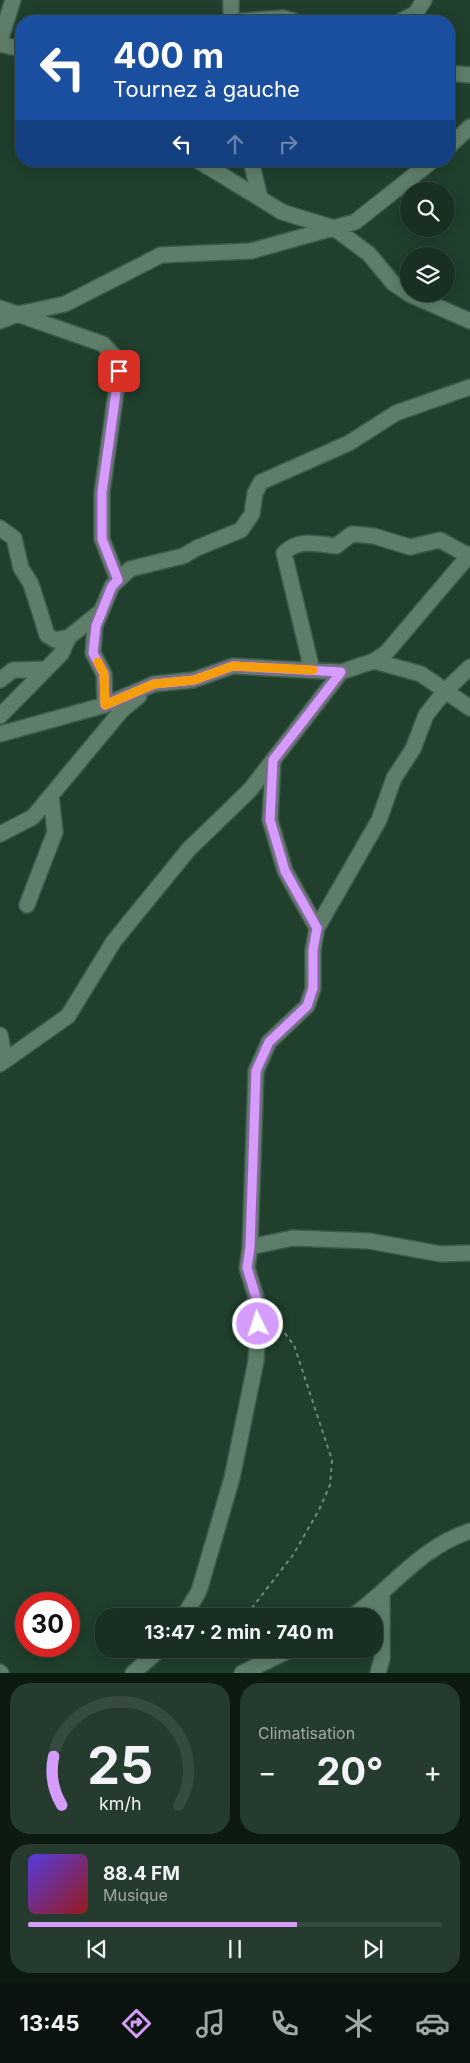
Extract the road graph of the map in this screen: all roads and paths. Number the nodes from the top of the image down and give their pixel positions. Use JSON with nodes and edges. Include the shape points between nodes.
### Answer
{"nodes":[{"id":1,"x":14,"y":0,"type":"edge"},
{"id":2,"x":231,"y":0,"type":"edge"},
{"id":3,"x":424,"y":0,"type":"edge"},
{"id":4,"x":231,"y":15,"type":"edge"},
{"id":5,"x":412,"y":15,"type":"edge"},
{"id":6,"x":0,"y":43,"type":"edge"},
{"id":7,"x":15,"y":47,"type":"edge"},
{"id":8,"x":455,"y":74,"type":"edge"},
{"id":9,"x":470,"y":75,"type":"edge"},
{"id":10,"x":470,"y":127,"type":"edge"},
{"id":11,"x":455,"y":141,"type":"edge"},
{"id":12,"x":209,"y":167,"type":"edge"},
{"id":13,"x":252,"y":167,"type":"edge"},
{"id":14,"x":424,"y":167,"type":"edge"},
{"id":15,"x":260,"y":198,"type":"junction"},
{"id":16,"x":334,"y":228,"type":"junction"},
{"id":17,"x":0,"y":308,"type":"edge"},
{"id":18,"x":18,"y":314,"type":"junction"},
{"id":19,"x":0,"y":321,"type":"edge"},
{"id":20,"x":470,"y":321,"type":"edge"},
{"id":21,"x":470,"y":387,"type":"edge"},
{"id":22,"x":0,"y":528,"type":"edge"},
{"id":23,"x":469,"y":555,"type":"edge"},
{"id":24,"x":118,"y":580,"type":"junction"},
{"id":25,"x":102,"y":611,"type":"junction"},
{"id":26,"x":69,"y":637,"type":"junction"},
{"id":27,"x":374,"y":661,"type":"junction"},
{"id":28,"x":470,"y":667,"type":"edge"},
{"id":29,"x":46,"y":669,"type":"junction"},
{"id":30,"x":312,"y":670,"type":"junction"},
{"id":31,"x":341,"y":672,"type":"junction"},
{"id":32,"x":0,"y":680,"type":"edge"},
{"id":33,"x":154,"y":684,"type":"junction"},
{"id":34,"x":445,"y":691,"type":"junction"},
{"id":35,"x":105,"y":705,"type":"junction"},
{"id":36,"x":470,"y":708,"type":"edge"},
{"id":37,"x":0,"y":716,"type":"edge"},
{"id":38,"x":0,"y":734,"type":"edge"},
{"id":39,"x":273,"y":760,"type":"junction"},
{"id":40,"x":51,"y":796,"type":"junction"},
{"id":41,"x":0,"y":834,"type":"edge"},
{"id":42,"x":27,"y":905,"type":"dead end"},
{"id":43,"x":317,"y":928,"type":"junction"},
{"id":44,"x":0,"y":1036,"type":"edge"},
{"id":45,"x":3,"y":1062,"type":"edge"},
{"id":46,"x":250,"y":1247,"type":"junction"},
{"id":47,"x":470,"y":1253,"type":"edge"},
{"id":48,"x":256,"y":1297,"type":"junction"},
{"id":49,"x":470,"y":1531,"type":"edge"},
{"id":50,"x":382,"y":1592,"type":"junction"},
{"id":51,"x":189,"y":1608,"type":"edge"},
{"id":52,"x":251,"y":1608,"type":"edge"},
{"id":53,"x":363,"y":1608,"type":"edge"},
{"id":54,"x":150,"y":1658,"type":"edge"},
{"id":55,"x":273,"y":1658,"type":"edge"},
{"id":56,"x":133,"y":1673,"type":"edge"},
{"id":57,"x":242,"y":1673,"type":"edge"},
{"id":58,"x":378,"y":1673,"type":"edge"}],
"edges":[{"from":1,"to":6,"type":"street"},
{"from":2,"to":4,"type":"street"},
{"from":3,"to":5,"type":"street"},
{"from":6,"to":7,"type":"street"},
{"from":8,"to":9,"type":"street"},
{"from":10,"to":11,"type":"street"},
{"from":12,"to":15,"type":"street"},
{"from":13,"to":15,"type":"street"},
{"from":14,"to":16,"type":"street","via":[[355,222]]},
{"from":15,"to":16,"type":"street","via":[[282,212]]},
{"from":16,"to":18,"type":"street","via":[[251,251],[161,256],[65,304]]},
{"from":16,"to":20,"type":"street","via":[[369,254],[393,283],[411,295]]},
{"from":17,"to":18,"type":"street"},
{"from":18,"to":19,"type":"street"},
{"from":18,"to":24,"type":"street","via":[[103,344],[114,356],[119,371],[102,492],[102,539]]},
{"from":21,"to":24,"type":"street","via":[[396,414],[349,443],[262,482],[255,493],[252,514],[241,530],[183,556],[130,568]]},
{"from":22,"to":26,"type":"street","via":[[14,538],[21,568],[31,584],[47,635],[55,640]]},
{"from":23,"to":27,"type":"street","via":[[386,653]]},
{"from":23,"to":30,"type":"street","via":[[440,540],[410,548],[374,536],[352,534],[336,546],[304,542],[289,548],[284,553]]},
{"from":24,"to":25,"type":"street","via":[[112,586]]},
{"from":25,"to":26,"type":"street"},
{"from":25,"to":35,"type":"street","via":[[96,626],[93,653],[104,674]]},
{"from":26,"to":29,"type":"street","via":[[60,654]]},
{"from":27,"to":31,"type":"street"},
{"from":27,"to":34,"type":"street","via":[[421,674]]},
{"from":28,"to":34,"type":"street"},
{"from":29,"to":32,"type":"street","via":[[13,670]]},
{"from":29,"to":37,"type":"street"},
{"from":30,"to":31,"type":"street"},
{"from":30,"to":33,"type":"street","via":[[233,666],[194,680]]},
{"from":31,"to":39,"type":"street"},
{"from":33,"to":35,"type":"street"},
{"from":33,"to":40,"type":"street","via":[[122,710]]},
{"from":34,"to":36,"type":"street"},
{"from":34,"to":43,"type":"street","via":[[426,715],[413,749],[394,778],[379,820]]},
{"from":35,"to":38,"type":"street"},
{"from":39,"to":43,"type":"street","via":[[270,820],[285,871]]},
{"from":39,"to":45,"type":"street","via":[[250,790],[189,849],[114,941],[68,1016]]},
{"from":40,"to":41,"type":"street","via":[[33,818]]},
{"from":40,"to":42,"type":"street","via":[[54,832]]},
{"from":43,"to":46,"type":"street","via":[[313,950],[313,988],[307,1006],[269,1042],[256,1071]]},
{"from":44,"to":45,"type":"street"},
{"from":46,"to":47,"type":"street","via":[[293,1238],[369,1241],[441,1254]]},
{"from":46,"to":48,"type":"street","via":[[247,1268]]},
{"from":48,"to":51,"type":"street","via":[[256,1361],[232,1478],[199,1591]]},
{"from":48,"to":52,"type":"path","via":[[294,1345],[332,1460],[330,1485],[319,1510],[293,1555]]},
{"from":49,"to":50,"type":"street","via":[[432,1549]]},
{"from":50,"to":53,"type":"street"},
{"from":50,"to":58,"type":"street","via":[[382,1659]]},
{"from":54,"to":56,"type":"street"},
{"from":55,"to":57,"type":"street"}]}
